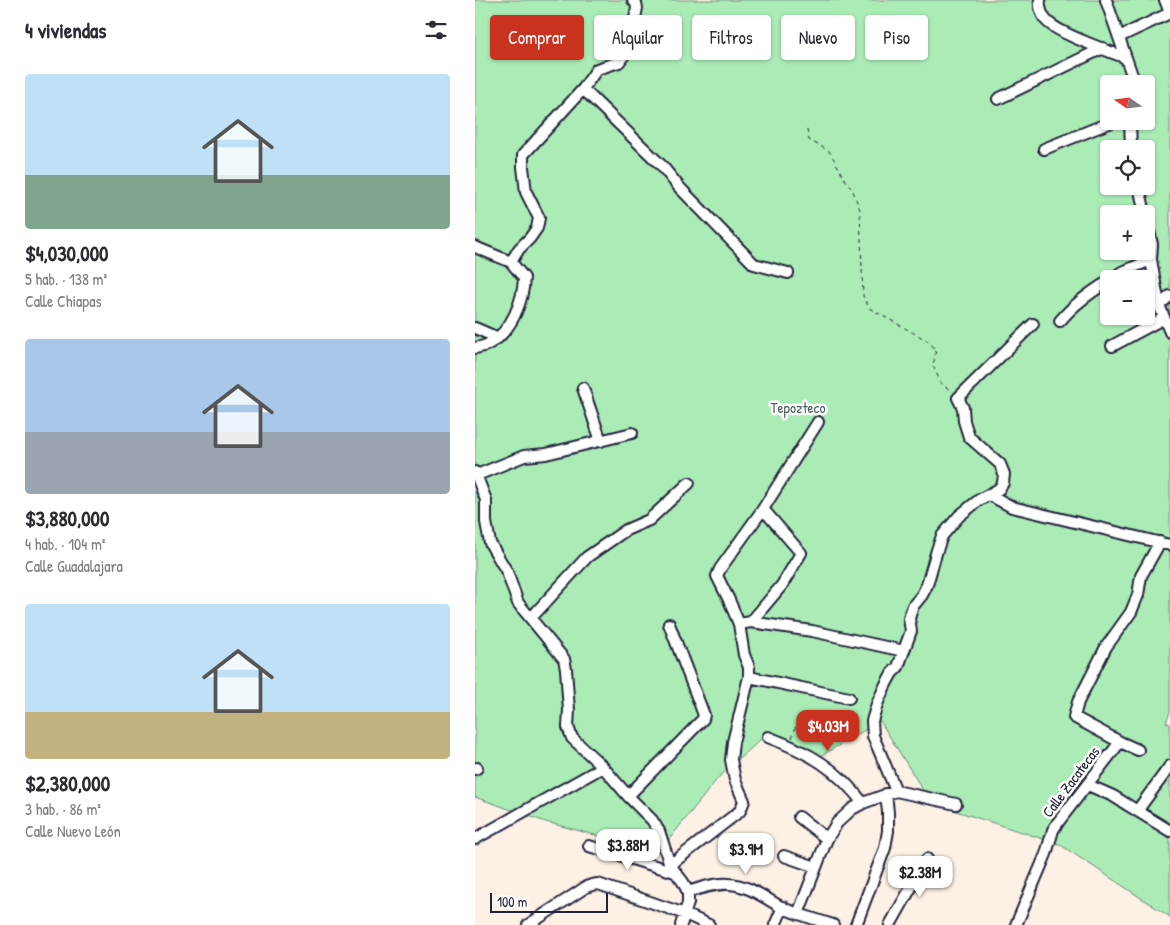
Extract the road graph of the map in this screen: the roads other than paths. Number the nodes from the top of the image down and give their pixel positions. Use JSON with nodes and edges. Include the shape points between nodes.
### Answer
{"nodes":[{"id":1,"x":633,"y":0,"type":"edge"},
{"id":2,"x":1040,"y":0,"type":"edge"},
{"id":3,"x":1106,"y":0,"type":"edge"},
{"id":4,"x":1165,"y":0,"type":"edge"},
{"id":5,"x":1170,"y":13,"type":"edge"},
{"id":6,"x":1119,"y":36,"type":"junction"},
{"id":7,"x":1103,"y":48,"type":"junction"},
{"id":8,"x":1126,"y":58,"type":"junction"},
{"id":9,"x":1132,"y":75,"type":"edge"},
{"id":10,"x":583,"y":88,"type":"junction"},
{"id":11,"x":998,"y":99,"type":"dead end"},
{"id":12,"x":1100,"y":126,"type":"edge"},
{"id":13,"x":1044,"y":149,"type":"dead end"},
{"id":14,"x":475,"y":247,"type":"edge"},
{"id":15,"x":1151,"y":260,"type":"joint"},
{"id":16,"x":511,"y":262,"type":"junction"},
{"id":17,"x":1127,"y":270,"type":"edge"},
{"id":18,"x":788,"y":273,"type":"dead end"},
{"id":19,"x":1100,"y":287,"type":"edge"},
{"id":20,"x":1170,"y":296,"type":"edge"},
{"id":21,"x":1159,"y":305,"type":"junction"},
{"id":22,"x":1164,"y":318,"type":"junction"},
{"id":23,"x":1060,"y":321,"type":"dead end"},
{"id":24,"x":1033,"y":324,"type":"dead end"},
{"id":25,"x":475,"y":328,"type":"edge"},
{"id":26,"x":1170,"y":332,"type":"edge"},
{"id":27,"x":498,"y":338,"type":"junction"},
{"id":28,"x":1112,"y":346,"type":"dead end"},
{"id":29,"x":475,"y":348,"type":"edge"},
{"id":30,"x":583,"y":388,"type":"dead end"},
{"id":31,"x":819,"y":422,"type":"dead end"},
{"id":32,"x":632,"y":433,"type":"dead end"},
{"id":33,"x":601,"y":441,"type":"junction"},
{"id":34,"x":476,"y":474,"type":"edge"},
{"id":35,"x":689,"y":483,"type":"dead end"},
{"id":36,"x":990,"y":495,"type":"junction"},
{"id":37,"x":763,"y":509,"type":"junction"},
{"id":38,"x":1165,"y":543,"type":"edge"},
{"id":39,"x":531,"y":618,"type":"junction"},
{"id":40,"x":751,"y":622,"type":"junction"},
{"id":41,"x":669,"y":624,"type":"dead end"},
{"id":42,"x":739,"y":624,"type":"junction"},
{"id":43,"x":904,"y":651,"type":"junction"},
{"id":44,"x":749,"y":676,"type":"junction"},
{"id":45,"x":849,"y":698,"type":"dead end"},
{"id":46,"x":767,"y":738,"type":"dead end"},
{"id":47,"x":1120,"y":742,"type":"junction"},
{"id":48,"x":1139,"y":750,"type":"dead end"},
{"id":49,"x":1170,"y":766,"type":"edge"},
{"id":50,"x":603,"y":767,"type":"junction"},
{"id":51,"x":1088,"y":785,"type":"junction"},
{"id":52,"x":891,"y":792,"type":"junction"},
{"id":53,"x":628,"y":796,"type":"junction"},
{"id":54,"x":863,"y":803,"type":"junction"},
{"id":55,"x":956,"y":804,"type":"dead end"},
{"id":56,"x":1137,"y":811,"type":"junction"},
{"id":57,"x":799,"y":817,"type":"dead end"},
{"id":58,"x":1170,"y":831,"type":"edge"},
{"id":59,"x":475,"y":839,"type":"edge"},
{"id":60,"x":827,"y":839,"type":"junction"},
{"id":61,"x":589,"y":846,"type":"dead end"},
{"id":62,"x":783,"y":856,"type":"dead end"},
{"id":63,"x":927,"y":859,"type":"dead end"},
{"id":64,"x":816,"y":866,"type":"junction"},
{"id":65,"x":672,"y":868,"type":"junction"},
{"id":66,"x":687,"y":892,"type":"junction"},
{"id":67,"x":783,"y":907,"type":"junction"},
{"id":68,"x":685,"y":914,"type":"junction"},
{"id":69,"x":798,"y":914,"type":"junction"},
{"id":70,"x":528,"y":925,"type":"edge"},
{"id":71,"x":681,"y":925,"type":"edge"},
{"id":72,"x":709,"y":925,"type":"edge"},
{"id":73,"x":775,"y":925,"type":"edge"},
{"id":74,"x":833,"y":925,"type":"edge"},
{"id":75,"x":856,"y":925,"type":"edge"},
{"id":76,"x":891,"y":925,"type":"edge"},
{"id":77,"x":1016,"y":925,"type":"edge"}],
"edges":[{"from":1,"to":10,"type":"street","via":[[637,8],[629,48],[619,62],[597,69]]},
{"from":2,"to":7,"type":"street","via":[[1039,7],[1045,19],[1058,30]]},
{"from":3,"to":6,"type":"street"},
{"from":4,"to":5,"type":"street"},
{"from":5,"to":6,"type":"street"},
{"from":6,"to":8,"type":"street"},
{"from":7,"to":8,"type":"street"},
{"from":7,"to":11,"type":"street"},
{"from":8,"to":9,"type":"street"},
{"from":10,"to":16,"type":"street","via":[[523,155],[526,192],[539,218],[537,228]]},
{"from":10,"to":18,"type":"street","via":[[754,264]]},
{"from":12,"to":13,"type":"street"},
{"from":14,"to":16,"type":"street"},
{"from":15,"to":17,"type":"street"},
{"from":15,"to":21,"type":"street"},
{"from":16,"to":27,"type":"street","via":[[524,278],[523,291],[517,310]]},
{"from":19,"to":23,"type":"street"},
{"from":20,"to":21,"type":"street"},
{"from":21,"to":22,"type":"street"},
{"from":22,"to":26,"type":"street"},
{"from":22,"to":28,"type":"street"},
{"from":24,"to":36,"type":"street","via":[[958,398],[969,437],[1000,464],[1004,474],[1003,484]]},
{"from":25,"to":27,"type":"street"},
{"from":27,"to":29,"type":"street"},
{"from":30,"to":33,"type":"street"},
{"from":31,"to":37,"type":"street"},
{"from":32,"to":33,"type":"street"},
{"from":33,"to":34,"type":"street","via":[[524,456]]},
{"from":34,"to":39,"type":"street","via":[[486,500],[490,543],[507,572],[518,603]]},
{"from":35,"to":39,"type":"street","via":[[649,520],[626,530],[587,557]]},
{"from":36,"to":38,"type":"street","via":[[1012,507]]},
{"from":36,"to":43,"type":"street","via":[[959,516],[942,536],[927,585],[909,618],[911,632]]},
{"from":37,"to":40,"type":"street","via":[[801,553],[782,584]]},
{"from":37,"to":42,"type":"street","via":[[717,576]]},
{"from":38,"to":47,"type":"street","via":[[1141,576],[1131,612],[1106,647],[1078,702],[1074,717]]},
{"from":39,"to":50,"type":"street","via":[[564,659],[571,738]]},
{"from":40,"to":42,"type":"street"},
{"from":40,"to":43,"type":"street","via":[[812,631]]},
{"from":41,"to":53,"type":"street","via":[[703,719]]},
{"from":42,"to":44,"type":"street"},
{"from":43,"to":52,"type":"street","via":[[899,667],[885,686],[872,721],[873,736]]},
{"from":44,"to":45,"type":"street"},
{"from":44,"to":65,"type":"street","via":[[731,760],[743,806]]},
{"from":46,"to":54,"type":"street","via":[[824,764]]},
{"from":47,"to":48,"type":"street"},
{"from":47,"to":51,"type":"street","name":"Calle Zacatecas"},
{"from":49,"to":56,"type":"street"},
{"from":50,"to":53,"type":"street"},
{"from":50,"to":59,"type":"street"},
{"from":51,"to":56,"type":"street"},
{"from":51,"to":77,"type":"street","name":"Calle Zacatecas","via":[[1053,830]]},
{"from":52,"to":54,"type":"street"},
{"from":52,"to":55,"type":"street"},
{"from":52,"to":75,"type":"street","via":[[885,848]]},
{"from":53,"to":65,"type":"street","via":[[659,831]]},
{"from":54,"to":60,"type":"street","via":[[837,823]]},
{"from":56,"to":58,"type":"street"},
{"from":57,"to":60,"type":"street"},
{"from":60,"to":64,"type":"street"},
{"from":61,"to":65,"type":"street"},
{"from":62,"to":64,"type":"street"},
{"from":63,"to":76,"type":"street"},
{"from":64,"to":69,"type":"street"},
{"from":65,"to":66,"type":"street"},
{"from":66,"to":67,"type":"street","via":[[729,884],[761,894]]},
{"from":66,"to":68,"type":"street"},
{"from":67,"to":69,"type":"street"},
{"from":67,"to":73,"type":"street"},
{"from":68,"to":70,"type":"street","via":[[592,884]]},
{"from":68,"to":71,"type":"street"},
{"from":68,"to":72,"type":"street"},
{"from":69,"to":74,"type":"street"}]}
